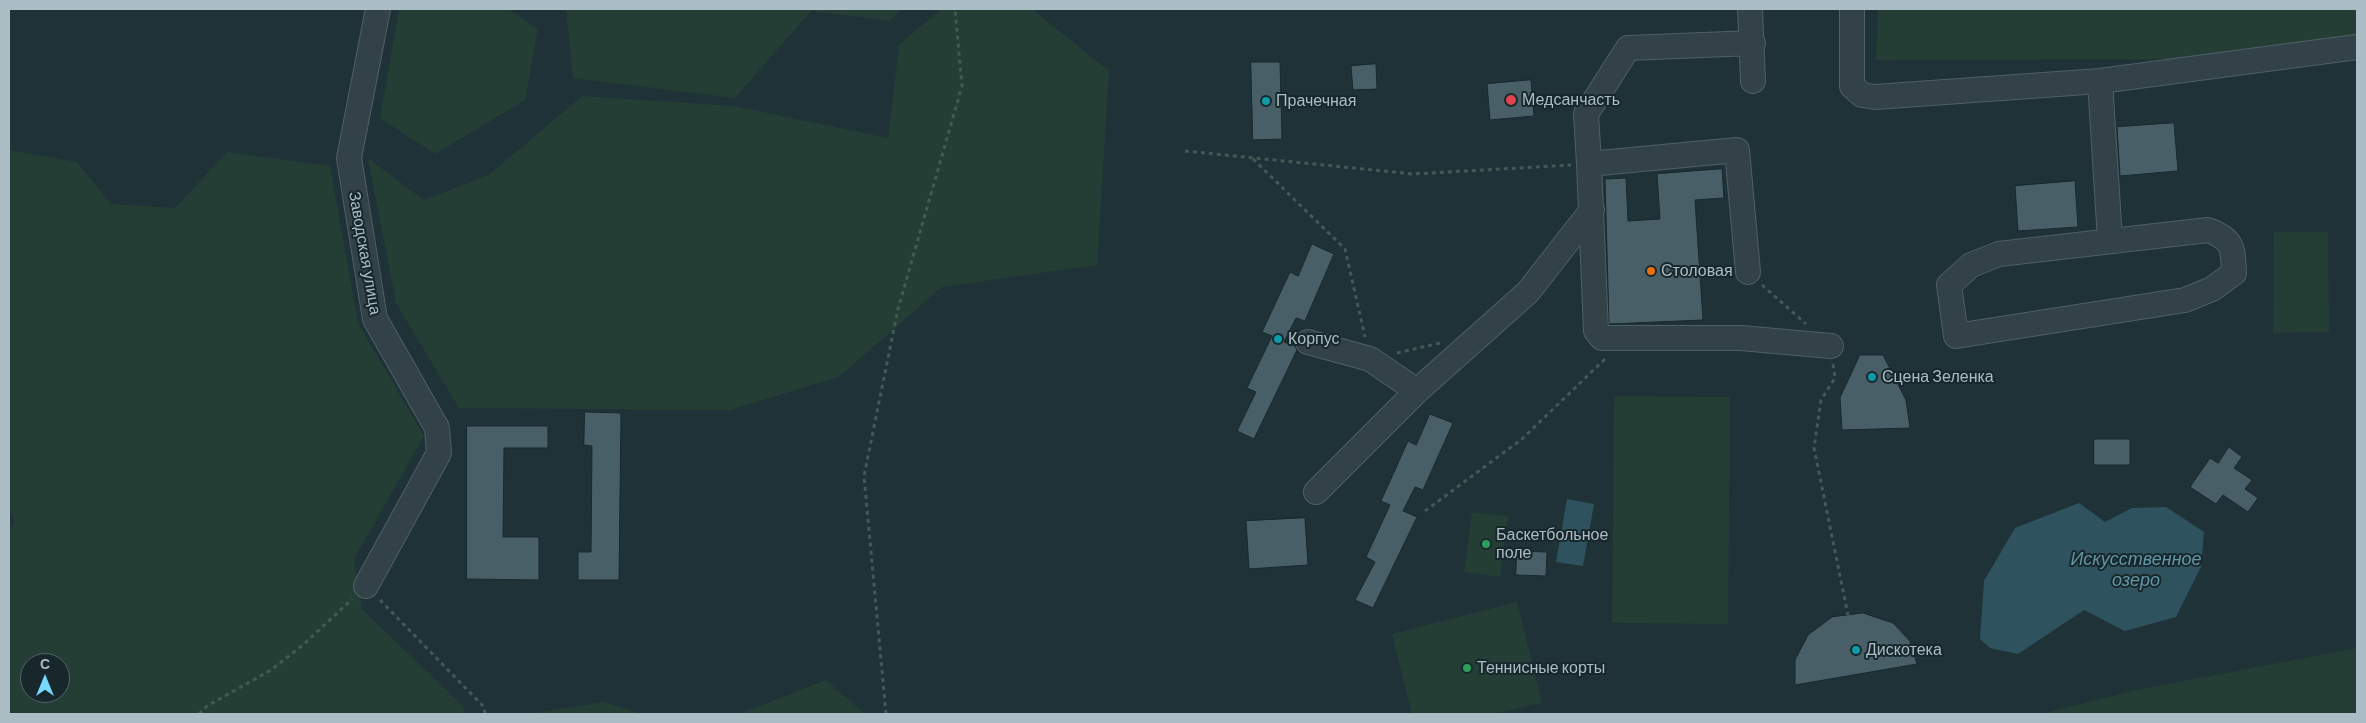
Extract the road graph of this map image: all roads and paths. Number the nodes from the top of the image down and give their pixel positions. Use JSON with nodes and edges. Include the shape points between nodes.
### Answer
{"nodes":[{"id":1,"x":378,"y":9,"type":"edge"},
{"id":2,"x":955,"y":9,"type":"edge"},
{"id":3,"x":1750,"y":9,"type":"edge"},
{"id":4,"x":1852,"y":9,"type":"edge"},
{"id":5,"x":1753,"y":43,"type":"junction"},
{"id":6,"x":2357,"y":47,"type":"edge"},
{"id":7,"x":1753,"y":81,"type":"dead end"},
{"id":8,"x":2100,"y":81,"type":"junction"},
{"id":9,"x":1185,"y":151,"type":"dead end"},
{"id":10,"x":1253,"y":158,"type":"junction"},
{"id":11,"x":1590,"y":164,"type":"junction"},
{"id":12,"x":1592,"y":210,"type":"junction"},
{"id":13,"x":2110,"y":240,"type":"junction"},
{"id":14,"x":1748,"y":272,"type":"joint"},
{"id":15,"x":1626,"y":338,"type":"junction"},
{"id":16,"x":1308,"y":342,"type":"dead end"},
{"id":17,"x":1444,"y":342,"type":"dead end"},
{"id":18,"x":1830,"y":346,"type":"junction"},
{"id":19,"x":1370,"y":359,"type":"junction"},
{"id":20,"x":1417,"y":391,"type":"junction"},
{"id":21,"x":1316,"y":492,"type":"dead end"},
{"id":22,"x":1425,"y":511,"type":"dead end"},
{"id":23,"x":366,"y":586,"type":"junction"},
{"id":24,"x":1848,"y":615,"type":"dead end"},
{"id":25,"x":199,"y":714,"type":"edge"},
{"id":26,"x":485,"y":714,"type":"edge"},
{"id":27,"x":886,"y":714,"type":"edge"}],
"edges":[{"from":1,"to":23,"type":"street","name":"Заводская улица","via":[[349,158],[375,319],[438,428],[438,453]]},
{"from":2,"to":27,"type":"path","via":[[962,86],[898,309],[864,476]]},
{"from":3,"to":5,"type":"street"},
{"from":4,"to":8,"type":"street","via":[[1852,86],[1862,95],[1875,97]]},
{"from":5,"to":7,"type":"street"},
{"from":5,"to":11,"type":"street","via":[[1628,48],[1586,114]]},
{"from":6,"to":8,"type":"street"},
{"from":8,"to":13,"type":"street"},
{"from":9,"to":10,"type":"path"},
{"from":10,"to":11,"type":"path","via":[[1413,174]]},
{"from":10,"to":19,"type":"path","via":[[1345,249]]},
{"from":11,"to":12,"type":"street"},
{"from":11,"to":14,"type":"street","via":[[1737,150]]},
{"from":12,"to":15,"type":"street","via":[[1596,331],[1602,338]]},
{"from":12,"to":20,"type":"street","via":[[1528,292]]},
{"from":13,"to":13,"type":"street","via":[[1999,254],[1971,265],[1949,285],[1956,336],[2184,300],[2212,289],[2234,273],[2233,248],[2222,235],[2208,230]]},
{"from":14,"to":18,"type":"path"},
{"from":15,"to":18,"type":"street","via":[[1741,338]]},
{"from":15,"to":22,"type":"path","via":[[1522,439]]},
{"from":16,"to":19,"type":"street"},
{"from":17,"to":19,"type":"path"},
{"from":18,"to":24,"type":"path","via":[[1835,378],[1821,400],[1814,448]]},
{"from":19,"to":20,"type":"street"},
{"from":20,"to":21,"type":"street"},
{"from":23,"to":25,"type":"path","via":[[271,670],[207,706]]},
{"from":23,"to":26,"type":"path","via":[[484,707]]}]}
